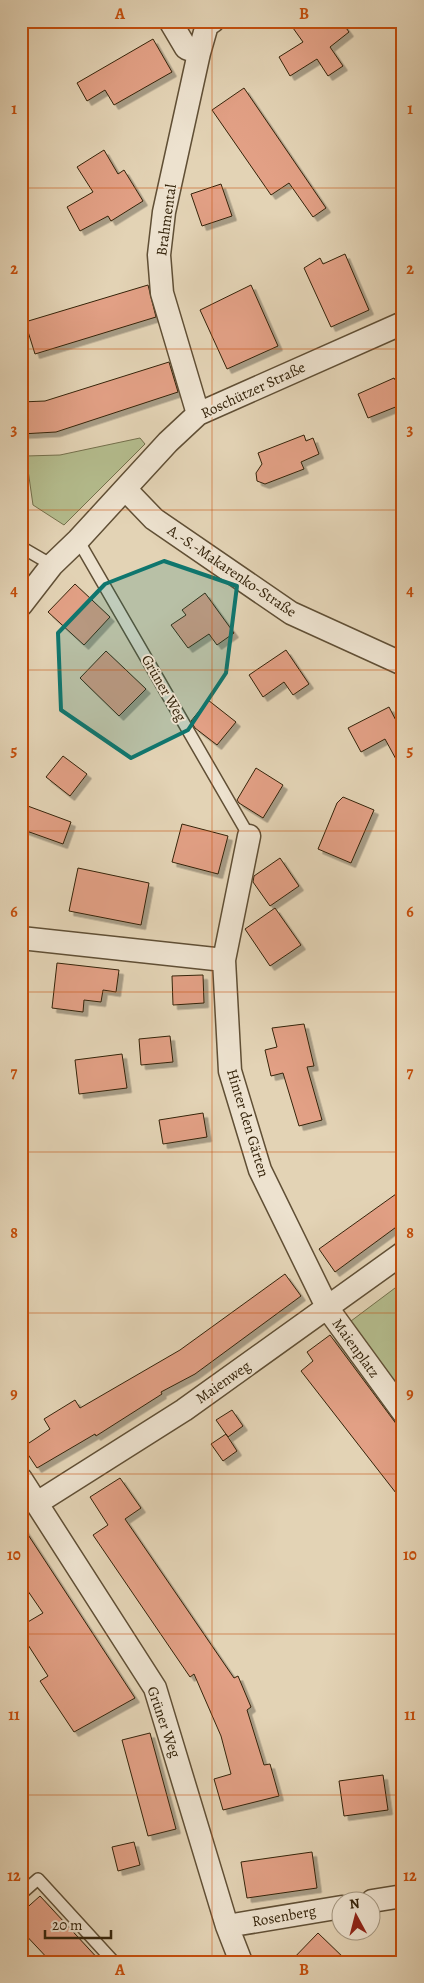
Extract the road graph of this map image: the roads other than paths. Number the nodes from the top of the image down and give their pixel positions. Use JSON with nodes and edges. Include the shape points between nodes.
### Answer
{"nodes":[{"id":1,"x":170,"y":21,"type":"edge"},
{"id":2,"x":212,"y":21,"type":"edge"},
{"id":3,"x":199,"y":53,"type":"junction"},
{"id":4,"x":403,"y":323,"type":"edge"},
{"id":5,"x":198,"y":414,"type":"junction"},
{"id":6,"x":126,"y":490,"type":"junction"},
{"id":7,"x":78,"y":540,"type":"junction"},
{"id":8,"x":21,"y":547,"type":"edge"},
{"id":9,"x":52,"y":565,"type":"junction"},
{"id":10,"x":21,"y":605,"type":"edge"},
{"id":11,"x":403,"y":664,"type":"edge"},
{"id":12,"x":249,"y":836,"type":"joint"},
{"id":13,"x":21,"y":938,"type":"edge"},
{"id":14,"x":224,"y":960,"type":"junction"},
{"id":15,"x":403,"y":1253,"type":"edge"},
{"id":16,"x":328,"y":1309,"type":"junction"},
{"id":17,"x":403,"y":1412,"type":"edge"},
{"id":18,"x":21,"y":1479,"type":"edge"},
{"id":19,"x":37,"y":1503,"type":"junction"},
{"id":20,"x":21,"y":1894,"type":"edge"},
{"id":21,"x":403,"y":1896,"type":"edge"},
{"id":22,"x":382,"y":1899,"type":"edge"},
{"id":23,"x":332,"y":1909,"type":"edge"},
{"id":24,"x":227,"y":1926,"type":"junction"},
{"id":25,"x":114,"y":1962,"type":"edge"},
{"id":26,"x":241,"y":1962,"type":"edge"}],
"edges":[{"from":1,"to":3,"type":"street","via":[[186,48]]},
{"from":2,"to":3,"type":"street","name":"Brahmental","via":[[207,25]]},
{"from":3,"to":5,"type":"street","name":"Brahmental","via":[[164,212],[159,255],[162,293]]},
{"from":4,"to":5,"type":"street","name":"Roschützer Straße"},
{"from":5,"to":6,"type":"street","name":"Roschützer Straße","via":[[168,442]]},
{"from":6,"to":7,"type":"street"},
{"from":6,"to":11,"type":"street","name":"A.-S.-Makarenko-Straße","via":[[154,519],[291,613]]},
{"from":7,"to":9,"type":"street"},
{"from":7,"to":12,"type":"lane","name":"Grüner Weg"},
{"from":8,"to":9,"type":"lane"},
{"from":9,"to":10,"type":"street"},
{"from":12,"to":14,"type":"street","name":"Hinter den Gärten"},
{"from":13,"to":14,"type":"street"},
{"from":14,"to":16,"type":"street","name":"Hinter den Gärten","via":[[230,1071],[260,1170]]},
{"from":15,"to":16,"type":"street","name":"Maienweg"},
{"from":16,"to":17,"type":"street","name":"Maienplatz"},
{"from":16,"to":19,"type":"street","name":"Maienweg","via":[[184,1410]]},
{"from":18,"to":19,"type":"street","name":"Grüner Weg"},
{"from":19,"to":24,"type":"street","name":"Grüner Weg","via":[[155,1688]]},
{"from":20,"to":25,"type":"lane","via":[[38,1879]]},
{"from":21,"to":22,"type":"street"},
{"from":23,"to":24,"type":"street","name":"Rosenberg"},
{"from":24,"to":26,"type":"street","name":"Grüner Weg"}]}
